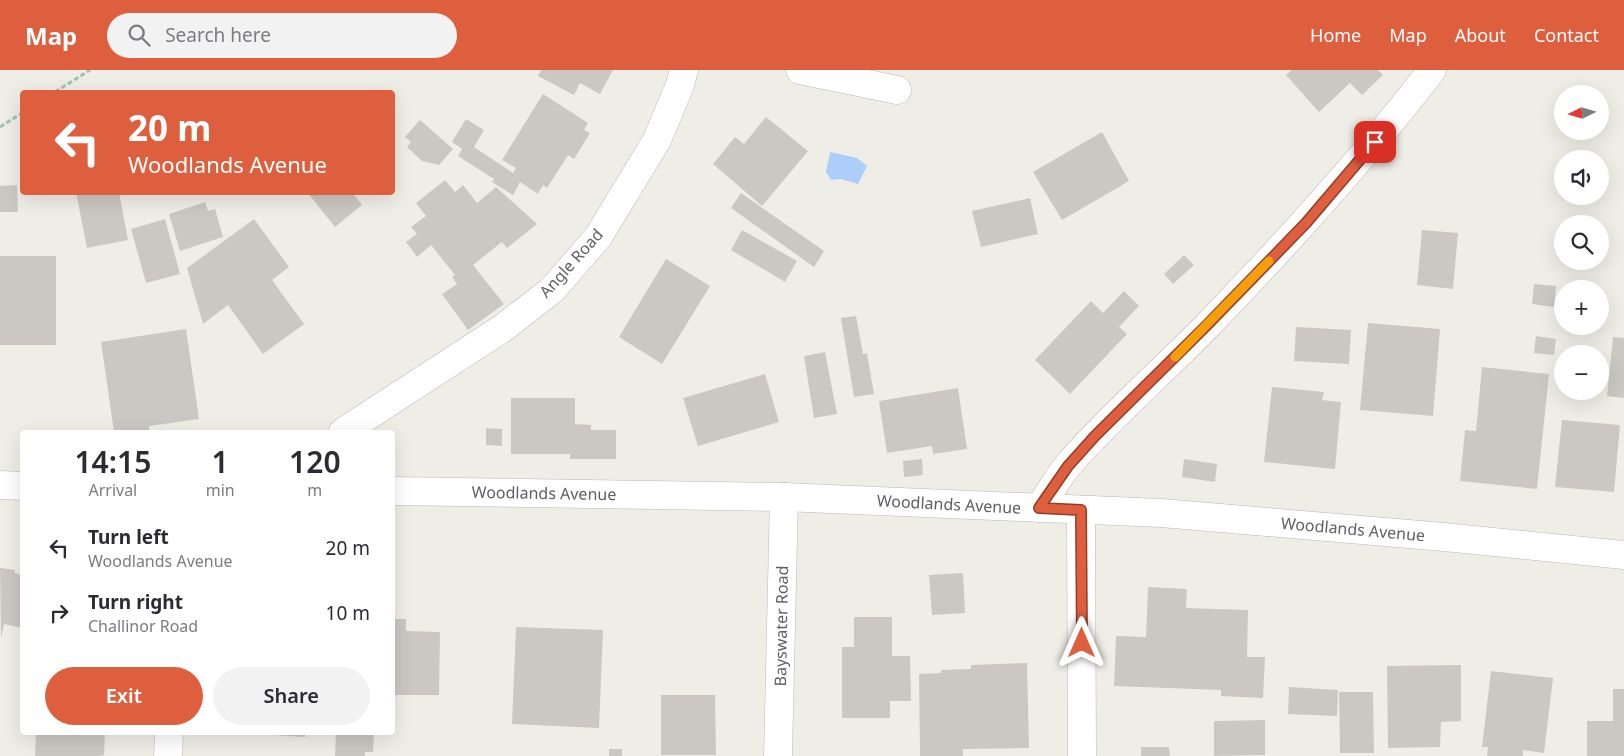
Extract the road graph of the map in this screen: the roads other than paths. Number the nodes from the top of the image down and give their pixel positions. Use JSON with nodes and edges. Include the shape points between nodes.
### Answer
{"nodes":[{"id":1,"x":684,"y":70,"type":"edge"},
{"id":2,"x":800,"y":70,"type":"edge"},
{"id":3,"x":1432,"y":70,"type":"edge"},
{"id":4,"x":897,"y":90,"type":"dead end"},
{"id":5,"x":346,"y":430,"type":"edge"},
{"id":6,"x":0,"y":485,"type":"edge"},
{"id":7,"x":20,"y":486,"type":"edge"},
{"id":8,"x":395,"y":491,"type":"edge"},
{"id":9,"x":784,"y":496,"type":"junction"},
{"id":10,"x":1039,"y":508,"type":"junction"},
{"id":11,"x":1081,"y":510,"type":"junction"},
{"id":12,"x":1624,"y":555,"type":"edge"},
{"id":13,"x":170,"y":735,"type":"edge"},
{"id":14,"x":168,"y":756,"type":"edge"},
{"id":15,"x":778,"y":756,"type":"edge"},
{"id":16,"x":1082,"y":756,"type":"edge"}],
"edges":[{"from":1,"to":5,"type":"street","name":"Angle Road","via":[[656,140],[598,237],[552,290],[503,328]]},
{"from":2,"to":4,"type":"street"},
{"from":3,"to":10,"type":"street","via":[[1387,129],[1306,223],[1095,436],[1068,466]]},
{"from":6,"to":7,"type":"street"},
{"from":8,"to":9,"type":"street","name":"Woodlands Avenue"},
{"from":9,"to":10,"type":"street","name":"Woodlands Avenue"},
{"from":9,"to":15,"type":"street","name":"Bayswater Road"},
{"from":10,"to":11,"type":"street","name":"Woodlands Avenue"},
{"from":11,"to":12,"type":"street","name":"Woodlands Avenue","via":[[1161,513]]},
{"from":11,"to":16,"type":"street"},
{"from":13,"to":14,"type":"street"}]}
